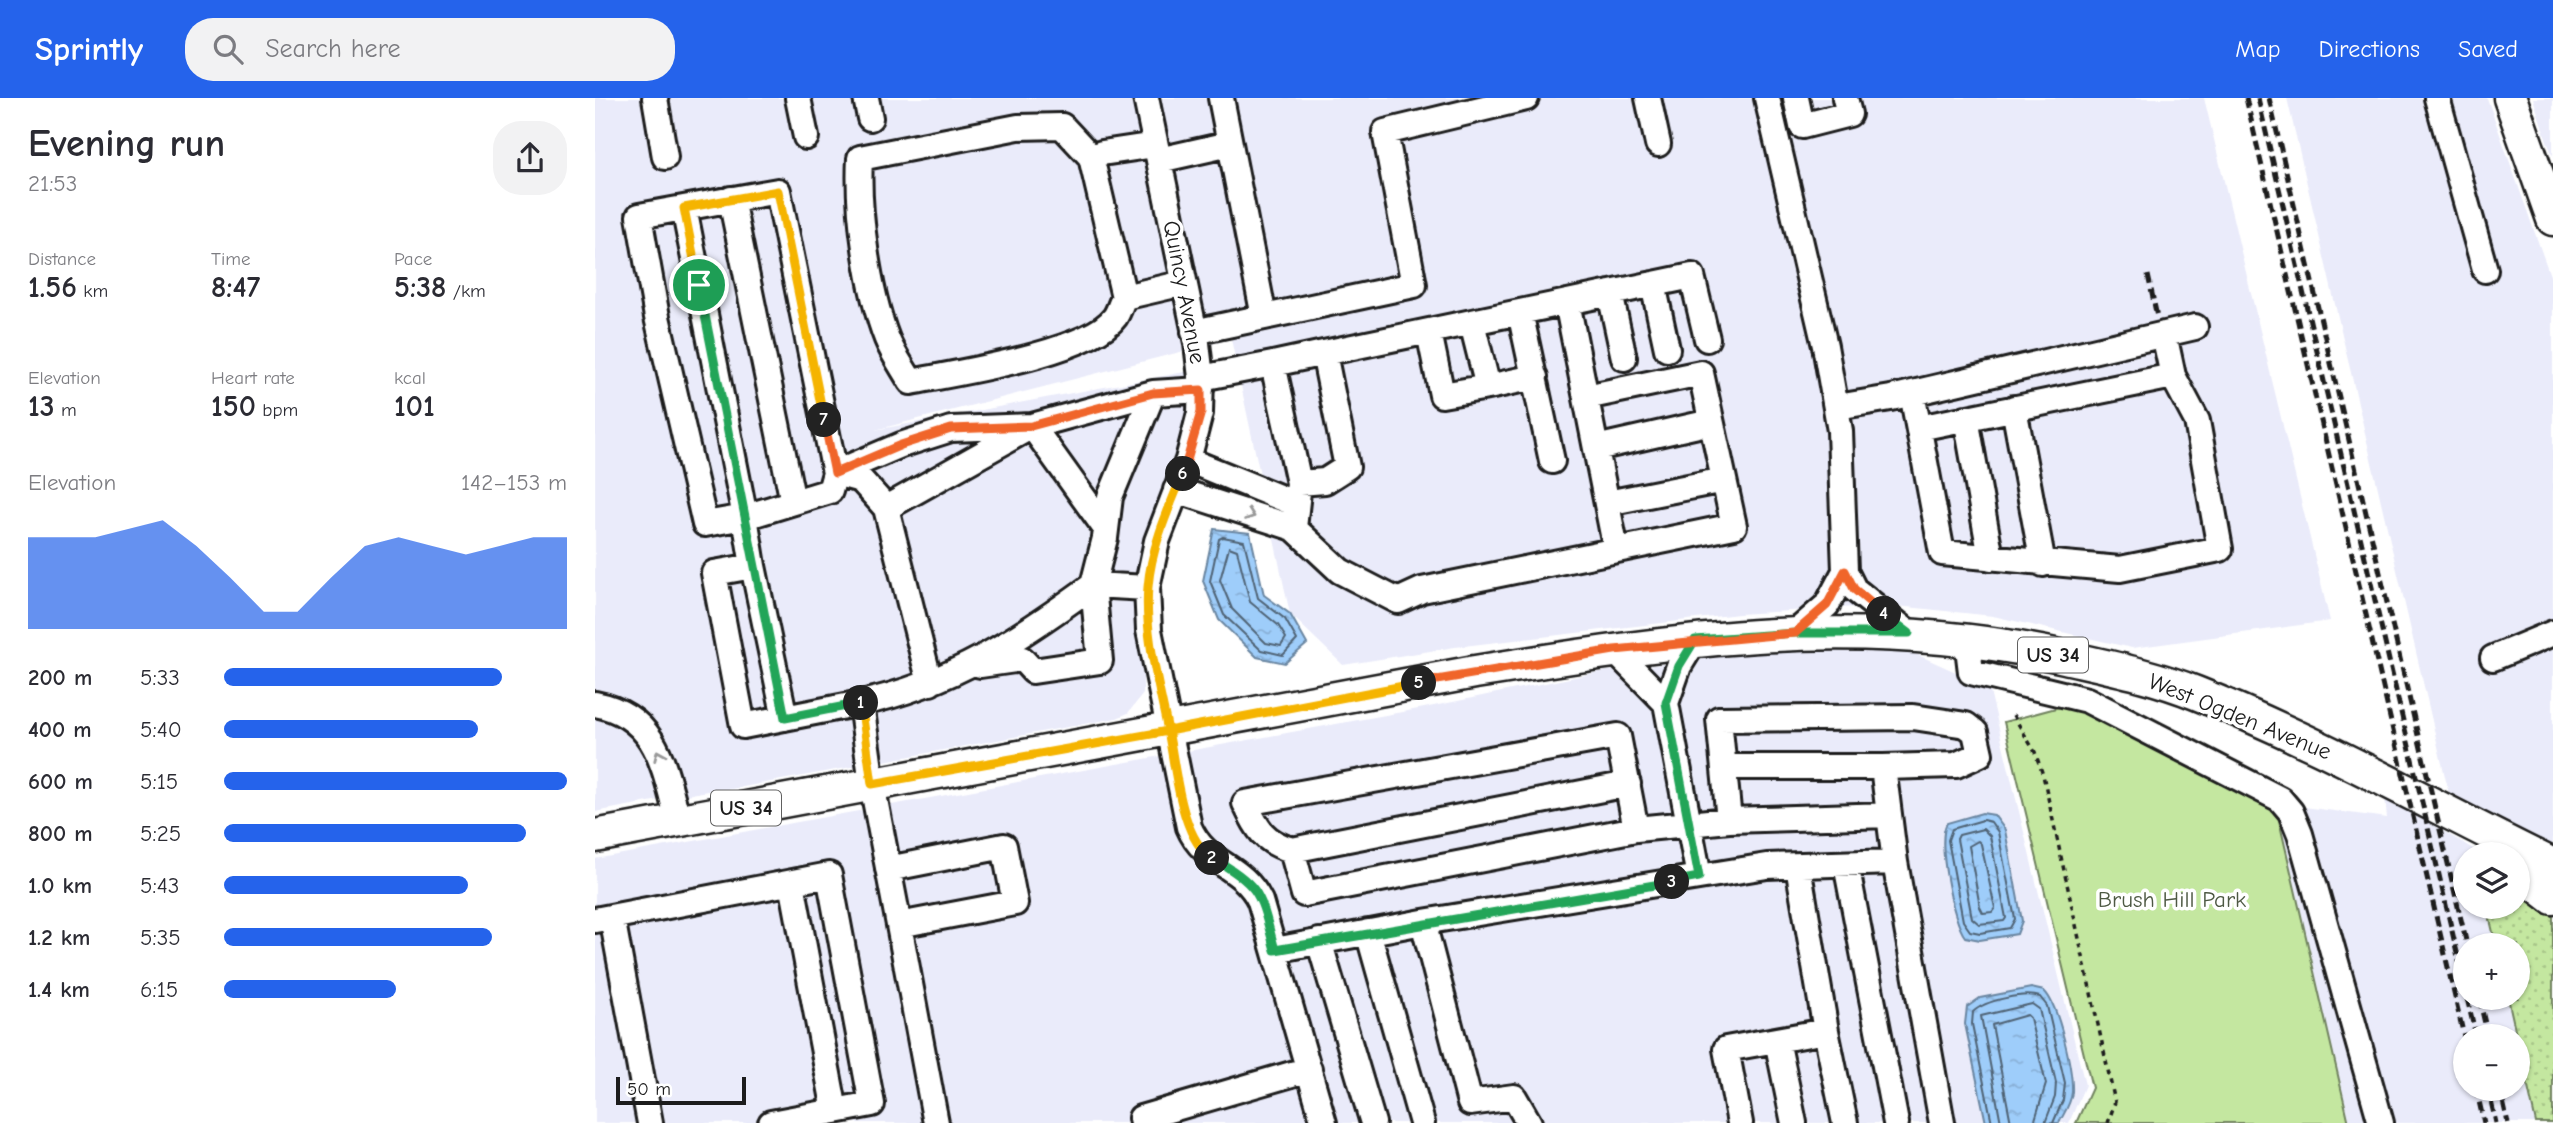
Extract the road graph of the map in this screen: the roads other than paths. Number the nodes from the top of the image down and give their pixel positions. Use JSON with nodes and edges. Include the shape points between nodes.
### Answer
{"nodes":[{"id":1,"x":655,"y":98,"type":"edge"},
{"id":2,"x":798,"y":98,"type":"edge"},
{"id":3,"x":1146,"y":98,"type":"edge"},
{"id":4,"x":1221,"y":98,"type":"edge"},
{"id":5,"x":1526,"y":98,"type":"edge"},
{"id":6,"x":1648,"y":98,"type":"edge"},
{"id":7,"x":1767,"y":98,"type":"edge"},
{"id":8,"x":1796,"y":98,"type":"edge"},
{"id":9,"x":1845,"y":98,"type":"edge"},
{"id":10,"x":2437,"y":98,"type":"edge"},
{"id":11,"x":2510,"y":98,"type":"edge"},
{"id":12,"x":806,"y":137,"type":"dead end"},
{"id":13,"x":1230,"y":144,"type":"junction"},
{"id":14,"x":1658,"y":144,"type":"dead end"},
{"id":15,"x":1157,"y":152,"type":"junction"},
{"id":16,"x":665,"y":157,"type":"dead end"},
{"id":17,"x":1091,"y":158,"type":"junction"},
{"id":18,"x":731,"y":199,"type":"junction"},
{"id":19,"x":684,"y":208,"type":"junction"},
{"id":20,"x":2553,"y":219,"type":"edge"},
{"id":21,"x":2485,"y":270,"type":"dead end"},
{"id":22,"x":1184,"y":283,"type":"junction"},
{"id":23,"x":1653,"y":284,"type":"junction"},
{"id":24,"x":1610,"y":293,"type":"junction"},
{"id":25,"x":1124,"y":297,"type":"junction"},
{"id":26,"x":1567,"y":302,"type":"junction"},
{"id":27,"x":1520,"y":312,"type":"junction"},
{"id":28,"x":1264,"y":317,"type":"junction"},
{"id":29,"x":1472,"y":323,"type":"junction"},
{"id":30,"x":2195,"y":327,"type":"dead end"},
{"id":31,"x":1194,"y":332,"type":"junction"},
{"id":32,"x":1429,"y":332,"type":"junction"},
{"id":33,"x":2164,"y":334,"type":"junction"},
{"id":34,"x":1707,"y":339,"type":"dead end"},
{"id":35,"x":1667,"y":349,"type":"dead end"},
{"id":36,"x":1324,"y":353,"type":"junction"},
{"id":37,"x":1624,"y":358,"type":"dead end"},
{"id":38,"x":2056,"y":360,"type":"junction"},
{"id":39,"x":1273,"y":364,"type":"junction"},
{"id":40,"x":2173,"y":376,"type":"junction"},
{"id":41,"x":1535,"y":377,"type":"junction"},
{"id":42,"x":1201,"y":384,"type":"junction"},
{"id":43,"x":1488,"y":387,"type":"junction"},
{"id":44,"x":1153,"y":393,"type":"junction"},
{"id":45,"x":1912,"y":393,"type":"junction"},
{"id":46,"x":1586,"y":397,"type":"junction"},
{"id":47,"x":2064,"y":398,"type":"junction"},
{"id":48,"x":1837,"y":407,"type":"junction"},
{"id":49,"x":2014,"y":408,"type":"junction"},
{"id":50,"x":1966,"y":418,"type":"junction"},
{"id":51,"x":1711,"y":422,"type":"junction"},
{"id":52,"x":1031,"y":426,"type":"junction"},
{"id":53,"x":1919,"y":428,"type":"junction"},
{"id":54,"x":1596,"y":448,"type":"junction"},
{"id":55,"x":1188,"y":460,"type":"junction"},
{"id":56,"x":1552,"y":461,"type":"dead end"},
{"id":57,"x":835,"y":473,"type":"junction"},
{"id":58,"x":1724,"y":480,"type":"junction"},
{"id":59,"x":1176,"y":490,"type":"junction"},
{"id":60,"x":793,"y":502,"type":"junction"},
{"id":61,"x":1607,"y":503,"type":"junction"},
{"id":62,"x":1296,"y":505,"type":"junction"},
{"id":63,"x":887,"y":508,"type":"junction"},
{"id":64,"x":745,"y":517,"type":"junction"},
{"id":65,"x":1106,"y":529,"type":"junction"},
{"id":66,"x":1616,"y":550,"type":"junction"},
{"id":67,"x":1991,"y":558,"type":"junction"},
{"id":68,"x":2043,"y":564,"type":"junction"},
{"id":69,"x":753,"y":566,"type":"junction"},
{"id":70,"x":1845,"y":571,"type":"junction"},
{"id":71,"x":1093,"y":585,"type":"junction"},
{"id":72,"x":1147,"y":588,"type":"junction"},
{"id":73,"x":1795,"y":633,"type":"junction"},
{"id":74,"x":1909,"y":633,"type":"junction"},
{"id":75,"x":2553,"y":633,"type":"edge"},
{"id":76,"x":1967,"y":639,"type":"junction"},
{"id":77,"x":1695,"y":640,"type":"junction"},
{"id":78,"x":1614,"y":650,"type":"junction"},
{"id":79,"x":2493,"y":657,"type":"dead end"},
{"id":80,"x":972,"y":666,"type":"junction"},
{"id":81,"x":930,"y":683,"type":"junction"},
{"id":82,"x":861,"y":702,"type":"junction"},
{"id":83,"x":1666,"y":703,"type":"junction"},
{"id":84,"x":595,"y":704,"type":"edge"},
{"id":85,"x":785,"y":718,"type":"junction"},
{"id":86,"x":1168,"y":731,"type":"junction"},
{"id":87,"x":1724,"y":767,"type":"junction"},
{"id":88,"x":1883,"y":767,"type":"junction"},
{"id":89,"x":872,"y":784,"type":"junction"},
{"id":90,"x":1627,"y":784,"type":"junction"},
{"id":91,"x":1889,"y":815,"type":"junction"},
{"id":92,"x":678,"y":820,"type":"junction"},
{"id":93,"x":1729,"y":820,"type":"junction"},
{"id":94,"x":2462,"y":821,"type":"junction"},
{"id":95,"x":1688,"y":824,"type":"junction"},
{"id":96,"x":1636,"y":829,"type":"junction"},
{"id":97,"x":595,"y":836,"type":"edge"},
{"id":98,"x":2486,"y":842,"type":"edge"},
{"id":99,"x":1292,"y":850,"type":"junction"},
{"id":100,"x":1895,"y":862,"type":"junction"},
{"id":101,"x":1846,"y":864,"type":"junction"},
{"id":102,"x":2553,"y":865,"type":"edge"},
{"id":103,"x":1798,"y":866,"type":"junction"},
{"id":104,"x":888,"y":869,"type":"junction"},
{"id":105,"x":1699,"y":877,"type":"junction"},
{"id":106,"x":2530,"y":881,"type":"edge"},
{"id":107,"x":792,"y":883,"type":"junction"},
{"id":108,"x":2553,"y":898,"type":"edge"},
{"id":109,"x":603,"y":918,"type":"edge"},
{"id":110,"x":1423,"y":922,"type":"junction"},
{"id":111,"x":899,"y":925,"type":"junction"},
{"id":112,"x":1368,"y":932,"type":"junction"},
{"id":113,"x":1319,"y":942,"type":"junction"},
{"id":114,"x":1275,"y":950,"type":"junction"},
{"id":115,"x":1826,"y":1031,"type":"junction"},
{"id":116,"x":1777,"y":1040,"type":"junction"},
{"id":117,"x":1309,"y":1069,"type":"junction"},
{"id":118,"x":835,"y":1111,"type":"junction"},
{"id":119,"x":1473,"y":1113,"type":"edge"},
{"id":120,"x":650,"y":1123,"type":"edge"},
{"id":121,"x":771,"y":1123,"type":"edge"},
{"id":122,"x":936,"y":1123,"type":"edge"},
{"id":123,"x":1142,"y":1123,"type":"edge"},
{"id":124,"x":1324,"y":1123,"type":"edge"},
{"id":125,"x":1373,"y":1123,"type":"edge"},
{"id":126,"x":1422,"y":1123,"type":"edge"},
{"id":127,"x":1528,"y":1123,"type":"edge"},
{"id":128,"x":1741,"y":1123,"type":"edge"},
{"id":129,"x":1794,"y":1123,"type":"edge"},
{"id":130,"x":1845,"y":1123,"type":"edge"},
{"id":131,"x":1896,"y":1123,"type":"edge"},
{"id":132,"x":1942,"y":1123,"type":"edge"},
{"id":133,"x":2381,"y":1123,"type":"edge"}],
"edges":[{"from":1,"to":16,"type":"street"},
{"from":2,"to":12,"type":"street"},
{"from":3,"to":15,"type":"street","name":"Quincy Avenue"},
{"from":4,"to":13,"type":"street"},
{"from":5,"to":28,"type":"street","via":[[1385,132],[1414,285]]},
{"from":6,"to":14,"type":"street"},
{"from":7,"to":48,"type":"street"},
{"from":8,"to":9,"type":"street","via":[[1802,126],[1849,114]]},
{"from":10,"to":21,"type":"street"},
{"from":11,"to":20,"type":"main road"},
{"from":13,"to":15,"type":"street"},
{"from":13,"to":28,"type":"street"},
{"from":15,"to":17,"type":"street","via":[[1102,153]]},
{"from":15,"to":22,"type":"street","name":"Quincy Avenue"},
{"from":17,"to":25,"type":"street"},
{"from":17,"to":25,"type":"street","via":[[1062,126],[1018,127],[860,158],[865,249],[887,339],[911,382],[989,367],[1087,338],[1115,318]]},
{"from":18,"to":19,"type":"street"},
{"from":18,"to":57,"type":"street","via":[[778,191]]},
{"from":18,"to":60,"type":"street"},
{"from":19,"to":64,"type":"street"},
{"from":19,"to":64,"type":"street","via":[[639,216],[657,317],[705,524]]},
{"from":22,"to":25,"type":"street"},
{"from":22,"to":31,"type":"street","name":"Quincy Avenue"},
{"from":23,"to":24,"type":"street"},
{"from":23,"to":34,"type":"street","via":[[1692,276]]},
{"from":23,"to":35,"type":"street"},
{"from":24,"to":26,"type":"street"},
{"from":24,"to":37,"type":"street"},
{"from":26,"to":27,"type":"street"},
{"from":26,"to":46,"type":"street"},
{"from":27,"to":29,"type":"street"},
{"from":27,"to":41,"type":"street"},
{"from":28,"to":31,"type":"street"},
{"from":29,"to":32,"type":"street"},
{"from":29,"to":43,"type":"street"},
{"from":30,"to":33,"type":"street"},
{"from":31,"to":42,"type":"street","name":"Quincy Avenue"},
{"from":32,"to":36,"type":"street"},
{"from":32,"to":43,"type":"street","via":[[1442,395]]},
{"from":33,"to":38,"type":"street"},
{"from":33,"to":40,"type":"street"},
{"from":36,"to":39,"type":"street"},
{"from":36,"to":62,"type":"street","via":[[1347,467]]},
{"from":38,"to":45,"type":"street"},
{"from":38,"to":47,"type":"street"},
{"from":39,"to":42,"type":"street"},
{"from":39,"to":62,"type":"street"},
{"from":40,"to":47,"type":"street"},
{"from":40,"to":68,"type":"street","via":[[2197,421],[2220,548],[2120,569]]},
{"from":41,"to":43,"type":"street"},
{"from":41,"to":56,"type":"street"},
{"from":42,"to":44,"type":"street"},
{"from":42,"to":55,"type":"street","name":"Quincy Avenue","via":[[1201,412]]},
{"from":44,"to":52,"type":"street"},
{"from":44,"to":65,"type":"street","via":[[1109,497]]},
{"from":45,"to":48,"type":"street"},
{"from":45,"to":53,"type":"street"},
{"from":46,"to":51,"type":"street","via":[[1701,373]]},
{"from":46,"to":54,"type":"street"},
{"from":47,"to":49,"type":"street"},
{"from":48,"to":70,"type":"street"},
{"from":49,"to":50,"type":"street"},
{"from":49,"to":68,"type":"street"},
{"from":50,"to":53,"type":"street"},
{"from":50,"to":67,"type":"street"},
{"from":51,"to":54,"type":"street"},
{"from":51,"to":58,"type":"street"},
{"from":52,"to":57,"type":"street","via":[[951,429]]},
{"from":52,"to":63,"type":"street"},
{"from":52,"to":65,"type":"street"},
{"from":53,"to":67,"type":"street","via":[[1942,553]]},
{"from":54,"to":61,"type":"street"},
{"from":55,"to":59,"type":"street","name":"Quincy Avenue"},
{"from":55,"to":62,"type":"street"},
{"from":57,"to":60,"type":"street","via":[[830,491]]},
{"from":57,"to":63,"type":"street","via":[[861,481]]},
{"from":58,"to":61,"type":"street"},
{"from":58,"to":66,"type":"street","via":[[1734,526]]},
{"from":59,"to":62,"type":"street","one_way":true},
{"from":59,"to":72,"type":"street","name":"Quincy Avenue","via":[[1157,541]]},
{"from":60,"to":64,"type":"street"},
{"from":61,"to":66,"type":"street"},
{"from":62,"to":66,"type":"street","via":[[1340,571],[1398,601],[1422,590]]},
{"from":63,"to":81,"type":"street"},
{"from":64,"to":69,"type":"street"},
{"from":65,"to":71,"type":"street"},
{"from":67,"to":68,"type":"street"},
{"from":69,"to":85,"type":"street"},
{"from":69,"to":85,"type":"street","via":[[714,573],[743,726]]},
{"from":70,"to":73,"type":"street","via":[[1827,605]]},
{"from":70,"to":74,"type":"street","via":[[1863,597]]},
{"from":71,"to":72,"type":"street"},
{"from":71,"to":80,"type":"street"},
{"from":71,"to":80,"type":"street","via":[[1100,661],[1033,671],[1022,659]]},
{"from":72,"to":86,"type":"street","name":"Quincy Avenue","via":[[1149,630]]},
{"from":73,"to":74,"type":"main road","name":"West Ogden Avenue","number":"US 34"},
{"from":73,"to":77,"type":"main road","name":"West Ogden Avenue","number":"US 34"},
{"from":74,"to":76,"type":"main road","name":"West Ogden Avenue","number":"US 34"},
{"from":75,"to":79,"type":"street"},
{"from":76,"to":94,"type":"main road","name":"West Ogden Avenue","number":"US 34","via":[[2089,662],[2195,692],[2316,743]]},
{"from":76,"to":133,"type":"street","via":[[1971,672],[2087,700],[2280,799],[2300,834]]},
{"from":77,"to":78,"type":"main road","name":"West Ogden Avenue","number":"US 34"},
{"from":77,"to":83,"type":"street","via":[[1679,666]]},
{"from":78,"to":83,"type":"street"},
{"from":78,"to":86,"type":"main road","name":"West Ogden Avenue","number":"US 34"},
{"from":80,"to":81,"type":"street"},
{"from":81,"to":82,"type":"street","via":[[904,694]]},
{"from":82,"to":85,"type":"street"},
{"from":82,"to":89,"type":"street"},
{"from":83,"to":95,"type":"street"},
{"from":92,"to":84,"type":"street","one_way":true,"via":[[652,738],[635,721]]},
{"from":86,"to":89,"type":"main road","name":"West Ogden Avenue","number":"US 34"},
{"from":86,"to":114,"type":"street","name":"Quincy Avenue","via":[[1196,845],[1250,882]]},
{"from":87,"to":88,"type":"street"},
{"from":87,"to":88,"type":"street","via":[[1719,719],[1913,717],[1966,724],[1975,732],[1980,754],[1956,765]]},
{"from":87,"to":93,"type":"street"},
{"from":88,"to":91,"type":"street"},
{"from":89,"to":92,"type":"main road","name":"West Ogden Avenue","number":"US 34"},
{"from":89,"to":104,"type":"street"},
{"from":90,"to":96,"type":"street"},
{"from":90,"to":99,"type":"street"},
{"from":90,"to":99,"type":"street","via":[[1618,736],[1245,803],[1272,844]]},
{"from":91,"to":93,"type":"street"},
{"from":91,"to":100,"type":"street"},
{"from":92,"to":97,"type":"main road","name":"West Ogden Avenue","number":"US 34"},
{"from":93,"to":95,"type":"street"},
{"from":94,"to":98,"type":"main road","name":"West Ogden Avenue","number":"US 34"},
{"from":94,"to":102,"type":"main road","name":"West Ogden Avenue","number":"US 34"},
{"from":95,"to":96,"type":"street"},
{"from":95,"to":105,"type":"street"},
{"from":96,"to":99,"type":"street","via":[[1304,894]]},
{"from":100,"to":101,"type":"street"},
{"from":100,"to":132,"type":"street"},
{"from":101,"to":103,"type":"street"},
{"from":101,"to":131,"type":"street"},
{"from":103,"to":105,"type":"street"},
{"from":103,"to":115,"type":"street"},
{"from":104,"to":111,"type":"street"},
{"from":104,"to":111,"type":"street","via":[[1004,846],[1007,858],[1015,903]]},
{"from":105,"to":110,"type":"street"},
{"from":106,"to":108,"type":"main road"},
{"from":107,"to":109,"type":"street"},
{"from":107,"to":118,"type":"street"},
{"from":107,"to":118,"type":"street","via":[[829,876],[867,1077],[872,1104]]},
{"from":109,"to":120,"type":"street"},
{"from":110,"to":112,"type":"street"},
{"from":110,"to":119,"type":"street"},
{"from":111,"to":122,"type":"street"},
{"from":112,"to":113,"type":"street"},
{"from":112,"to":126,"type":"street"},
{"from":113,"to":114,"type":"street"},
{"from":113,"to":125,"type":"street"},
{"from":114,"to":117,"type":"street","name":"Quincy Avenue"},
{"from":115,"to":116,"type":"street"},
{"from":115,"to":130,"type":"street"},
{"from":116,"to":128,"type":"street","via":[[1726,1049]]},
{"from":116,"to":129,"type":"street"},
{"from":117,"to":123,"type":"street","via":[[1141,1118]]},
{"from":117,"to":124,"type":"street","name":"Quincy Avenue"},
{"from":118,"to":121,"type":"street"},
{"from":119,"to":127,"type":"street","via":[[1514,1097]]}]}
